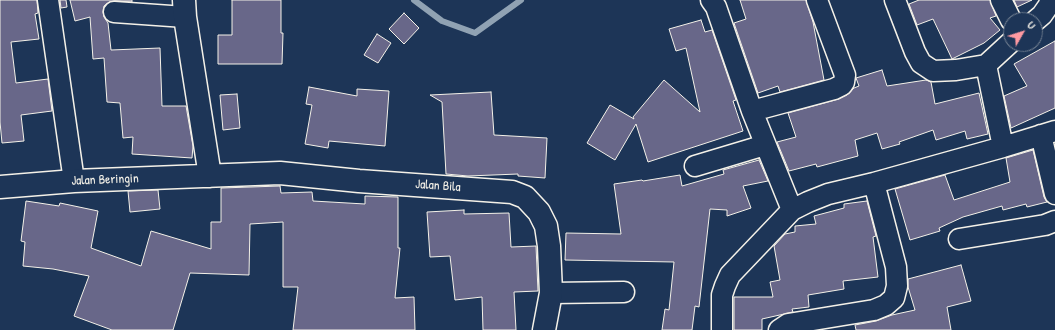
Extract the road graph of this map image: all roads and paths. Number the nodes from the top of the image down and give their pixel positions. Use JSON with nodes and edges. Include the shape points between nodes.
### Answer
{"nodes":[{"id":1,"x":48,"y":0,"type":"edge"},
{"id":2,"x":711,"y":0,"type":"edge"},
{"id":3,"x":817,"y":0,"type":"edge"},
{"id":4,"x":896,"y":0,"type":"edge"},
{"id":5,"x":1001,"y":0,"type":"edge"},
{"id":6,"x":1050,"y":0,"type":"edge"},
{"id":7,"x":185,"y":9,"type":"edge"},
{"id":8,"x":114,"y":12,"type":"dead end"},
{"id":9,"x":1007,"y":12,"type":"edge"},
{"id":10,"x":1043,"y":14,"type":"edge"},
{"id":11,"x":1003,"y":49,"type":"edge"},
{"id":12,"x":986,"y":65,"type":"junction"},
{"id":13,"x":752,"y":111,"type":"junction"},
{"id":14,"x":1048,"y":133,"type":"edge"},
{"id":15,"x":765,"y":145,"type":"junction"},
{"id":16,"x":1003,"y":147,"type":"junction"},
{"id":17,"x":695,"y":166,"type":"dead end"},
{"id":18,"x":210,"y":176,"type":"junction"},
{"id":19,"x":74,"y":181,"type":"junction"},
{"id":20,"x":874,"y":183,"type":"junction"},
{"id":21,"x":0,"y":187,"type":"edge"},
{"id":22,"x":1055,"y":194,"type":"edge"},
{"id":23,"x":792,"y":210,"type":"junction"},
{"id":24,"x":1055,"y":221,"type":"edge"},
{"id":25,"x":960,"y":239,"type":"dead end"},
{"id":26,"x":624,"y":292,"type":"dead end"},
{"id":27,"x":550,"y":293,"type":"junction"},
{"id":28,"x":544,"y":330,"type":"edge"},
{"id":29,"x":722,"y":330,"type":"edge"},
{"id":30,"x":779,"y":330,"type":"edge"}],
"edges":[{"from":1,"to":19,"type":"street"},
{"from":2,"to":13,"type":"street","via":[[716,7]]},
{"from":3,"to":13,"type":"street","via":[[845,74],[844,82],[834,89]]},
{"from":4,"to":12,"type":"street","via":[[921,63],[933,71]]},
{"from":5,"to":9,"type":"street"},
{"from":6,"to":10,"type":"street"},
{"from":7,"to":8,"type":"street"},
{"from":7,"to":18,"type":"street"},
{"from":11,"to":12,"type":"street"},
{"from":12,"to":16,"type":"street"},
{"from":13,"to":15,"type":"street"},
{"from":14,"to":16,"type":"street"},
{"from":14,"to":22,"type":"street"},
{"from":15,"to":17,"type":"street"},
{"from":15,"to":23,"type":"street"},
{"from":16,"to":20,"type":"street"},
{"from":18,"to":19,"type":"street","name":"Jalan Beringin"},
{"from":18,"to":27,"type":"street","name":"Jalan Bila","via":[[280,173],[512,192],[525,197],[539,212],[546,226]]},
{"from":19,"to":21,"type":"street","name":"Jalan Beringin"},
{"from":20,"to":23,"type":"street","via":[[828,194]]},
{"from":20,"to":30,"type":"street","via":[[896,267],[897,286],[894,298],[874,310],[788,324]]},
{"from":23,"to":29,"type":"street","via":[[730,275],[722,295]]},
{"from":24,"to":25,"type":"street","via":[[1045,225]]},
{"from":26,"to":27,"type":"street"},
{"from":27,"to":28,"type":"street","name":"Jalan Bila"}]}
